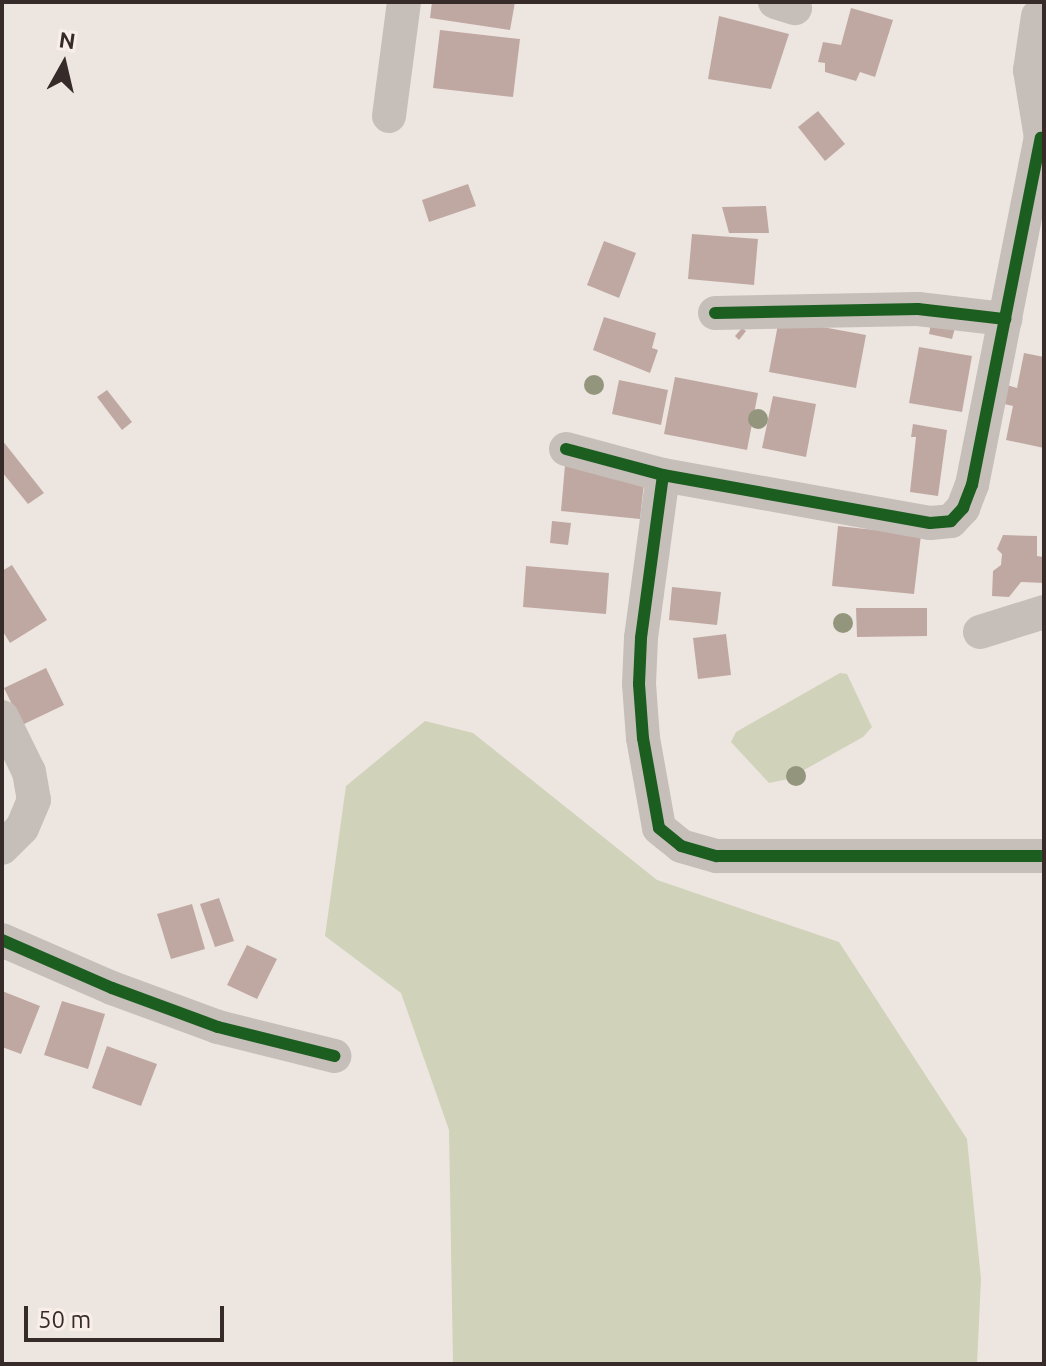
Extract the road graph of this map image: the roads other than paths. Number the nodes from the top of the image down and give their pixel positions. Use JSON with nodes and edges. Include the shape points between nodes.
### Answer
{"nodes":[{"id":1,"x":404,"y":2,"type":"edge"},
{"id":2,"x":1038,"y":16,"type":"dead end"},
{"id":3,"x":389,"y":116,"type":"dead end"},
{"id":4,"x":1042,"y":138,"type":"edge"},
{"id":5,"x":715,"y":313,"type":"dead end"},
{"id":6,"x":1005,"y":319,"type":"junction"},
{"id":7,"x":566,"y":449,"type":"dead end"},
{"id":8,"x":663,"y":475,"type":"junction"},
{"id":9,"x":1044,"y":612,"type":"edge"},
{"id":10,"x":980,"y":632,"type":"dead end"},
{"id":11,"x":2,"y":717,"type":"edge"},
{"id":12,"x":2,"y":848,"type":"edge"},
{"id":13,"x":1044,"y":856,"type":"edge"},
{"id":14,"x":2,"y":940,"type":"edge"},
{"id":15,"x":334,"y":1056,"type":"dead end"}],
"edges":[{"from":1,"to":3,"type":"street"},
{"from":2,"to":4,"type":"street","via":[[1030,70]]},
{"from":4,"to":6,"type":"street"},
{"from":5,"to":6,"type":"street","via":[[918,309]]},
{"from":6,"to":8,"type":"street","via":[[972,485],[951,521],[930,523]]},
{"from":7,"to":8,"type":"street"},
{"from":8,"to":13,"type":"street","via":[[639,684],[659,828],[681,846],[717,856]]},
{"from":9,"to":10,"type":"street"},
{"from":11,"to":12,"type":"street","via":[[29,772],[34,800],[22,828]]},
{"from":14,"to":15,"type":"street","via":[[218,1027]]}]}
